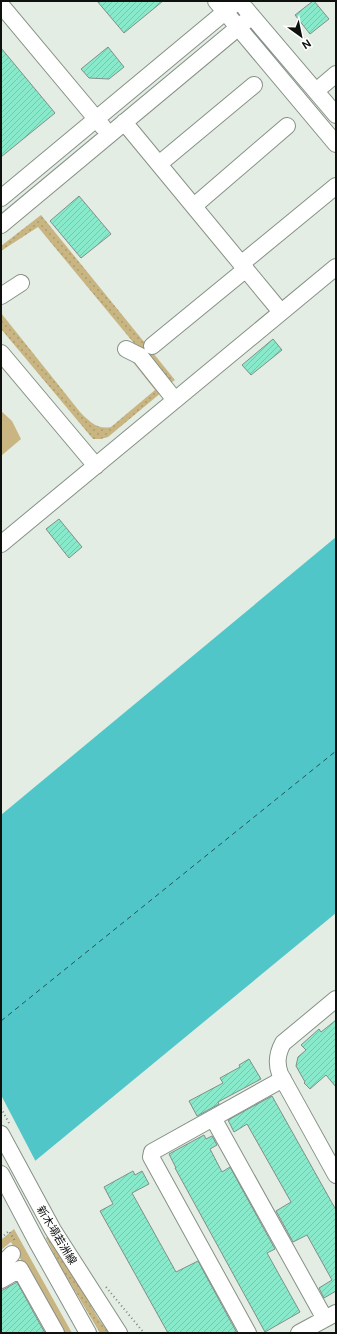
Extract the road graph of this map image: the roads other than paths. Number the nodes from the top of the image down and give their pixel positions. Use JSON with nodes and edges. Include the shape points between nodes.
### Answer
{"nodes":[{"id":1,"x":239,"y":1,"type":"edge"},
{"id":2,"x":1,"y":4,"type":"edge"},
{"id":3,"x":221,"y":6,"type":"edge"},
{"id":4,"x":252,"y":16,"type":"junction"},
{"id":5,"x":238,"y":27,"type":"junction"},
{"id":6,"x":336,"y":74,"type":"edge"},
{"id":7,"x":254,"y":85,"type":"dead end"},
{"id":8,"x":316,"y":91,"type":"junction"},
{"id":9,"x":336,"y":115,"type":"edge"},
{"id":10,"x":96,"y":119,"type":"junction"},
{"id":11,"x":124,"y":122,"type":"junction"},
{"id":12,"x":287,"y":126,"type":"dead end"},
{"id":13,"x":109,"y":134,"type":"junction"},
{"id":14,"x":336,"y":144,"type":"edge"},
{"id":15,"x":159,"y":164,"type":"junction"},
{"id":16,"x":336,"y":186,"type":"edge"},
{"id":17,"x":1,"y":198,"type":"edge"},
{"id":18,"x":194,"y":206,"type":"junction"},
{"id":19,"x":1,"y":225,"type":"edge"},
{"id":20,"x":243,"y":266,"type":"junction"},
{"id":21,"x":336,"y":266,"type":"edge"},
{"id":22,"x":21,"y":283,"type":"dead end"},
{"id":23,"x":1,"y":296,"type":"edge"},
{"id":24,"x":281,"y":312,"type":"junction"},
{"id":25,"x":152,"y":346,"type":"dead end"},
{"id":26,"x":126,"y":350,"type":"dead end"},
{"id":27,"x":1,"y":352,"type":"edge"},
{"id":28,"x":175,"y":400,"type":"junction"},
{"id":29,"x":96,"y":466,"type":"junction"},
{"id":30,"x":1,"y":544,"type":"edge"},
{"id":31,"x":336,"y":999,"type":"edge"},
{"id":32,"x":282,"y":1079,"type":"junction"},
{"id":33,"x":213,"y":1118,"type":"junction"},
{"id":34,"x":6,"y":1131,"type":"edge"},
{"id":35,"x":1,"y":1174,"type":"edge"},
{"id":36,"x":336,"y":1175,"type":"edge"},
{"id":37,"x":1,"y":1280,"type":"edge"},
{"id":38,"x":317,"y":1325,"type":"edge"},
{"id":39,"x":56,"y":1333,"type":"edge"},
{"id":40,"x":88,"y":1333,"type":"edge"},
{"id":41,"x":119,"y":1333,"type":"edge"},
{"id":42,"x":248,"y":1333,"type":"edge"}],
"edges":[{"from":1,"to":3,"type":"street"},
{"from":1,"to":4,"type":"street"},
{"from":2,"to":10,"type":"street"},
{"from":3,"to":5,"type":"street"},
{"from":3,"to":10,"type":"street"},
{"from":4,"to":5,"type":"street"},
{"from":4,"to":8,"type":"street"},
{"from":5,"to":11,"type":"street"},
{"from":5,"to":14,"type":"street"},
{"from":6,"to":8,"type":"street"},
{"from":7,"to":15,"type":"street"},
{"from":8,"to":9,"type":"street"},
{"from":10,"to":13,"type":"street"},
{"from":10,"to":17,"type":"street"},
{"from":11,"to":13,"type":"street"},
{"from":11,"to":15,"type":"street"},
{"from":12,"to":18,"type":"street"},
{"from":13,"to":19,"type":"street"},
{"from":15,"to":18,"type":"street"},
{"from":16,"to":20,"type":"street"},
{"from":18,"to":20,"type":"street"},
{"from":20,"to":24,"type":"street"},
{"from":20,"to":25,"type":"street"},
{"from":21,"to":24,"type":"street"},
{"from":22,"to":23,"type":"street"},
{"from":24,"to":28,"type":"street"},
{"from":26,"to":28,"type":"street","via":[[140,356]]},
{"from":27,"to":29,"type":"street"},
{"from":28,"to":29,"type":"street"},
{"from":29,"to":30,"type":"street"},
{"from":31,"to":32,"type":"street","via":[[283,1043],[277,1060]]},
{"from":32,"to":33,"type":"street"},
{"from":32,"to":36,"type":"street"},
{"from":33,"to":38,"type":"street"},
{"from":33,"to":42,"type":"street","via":[[152,1152],[151,1157]]},
{"from":34,"to":41,"type":"street","name":"新木場若洲線","via":[[52,1230]]},
{"from":35,"to":40,"type":"street","name":"新木場若洲線"},
{"from":37,"to":39,"type":"street","via":[[20,1269]]}]}
